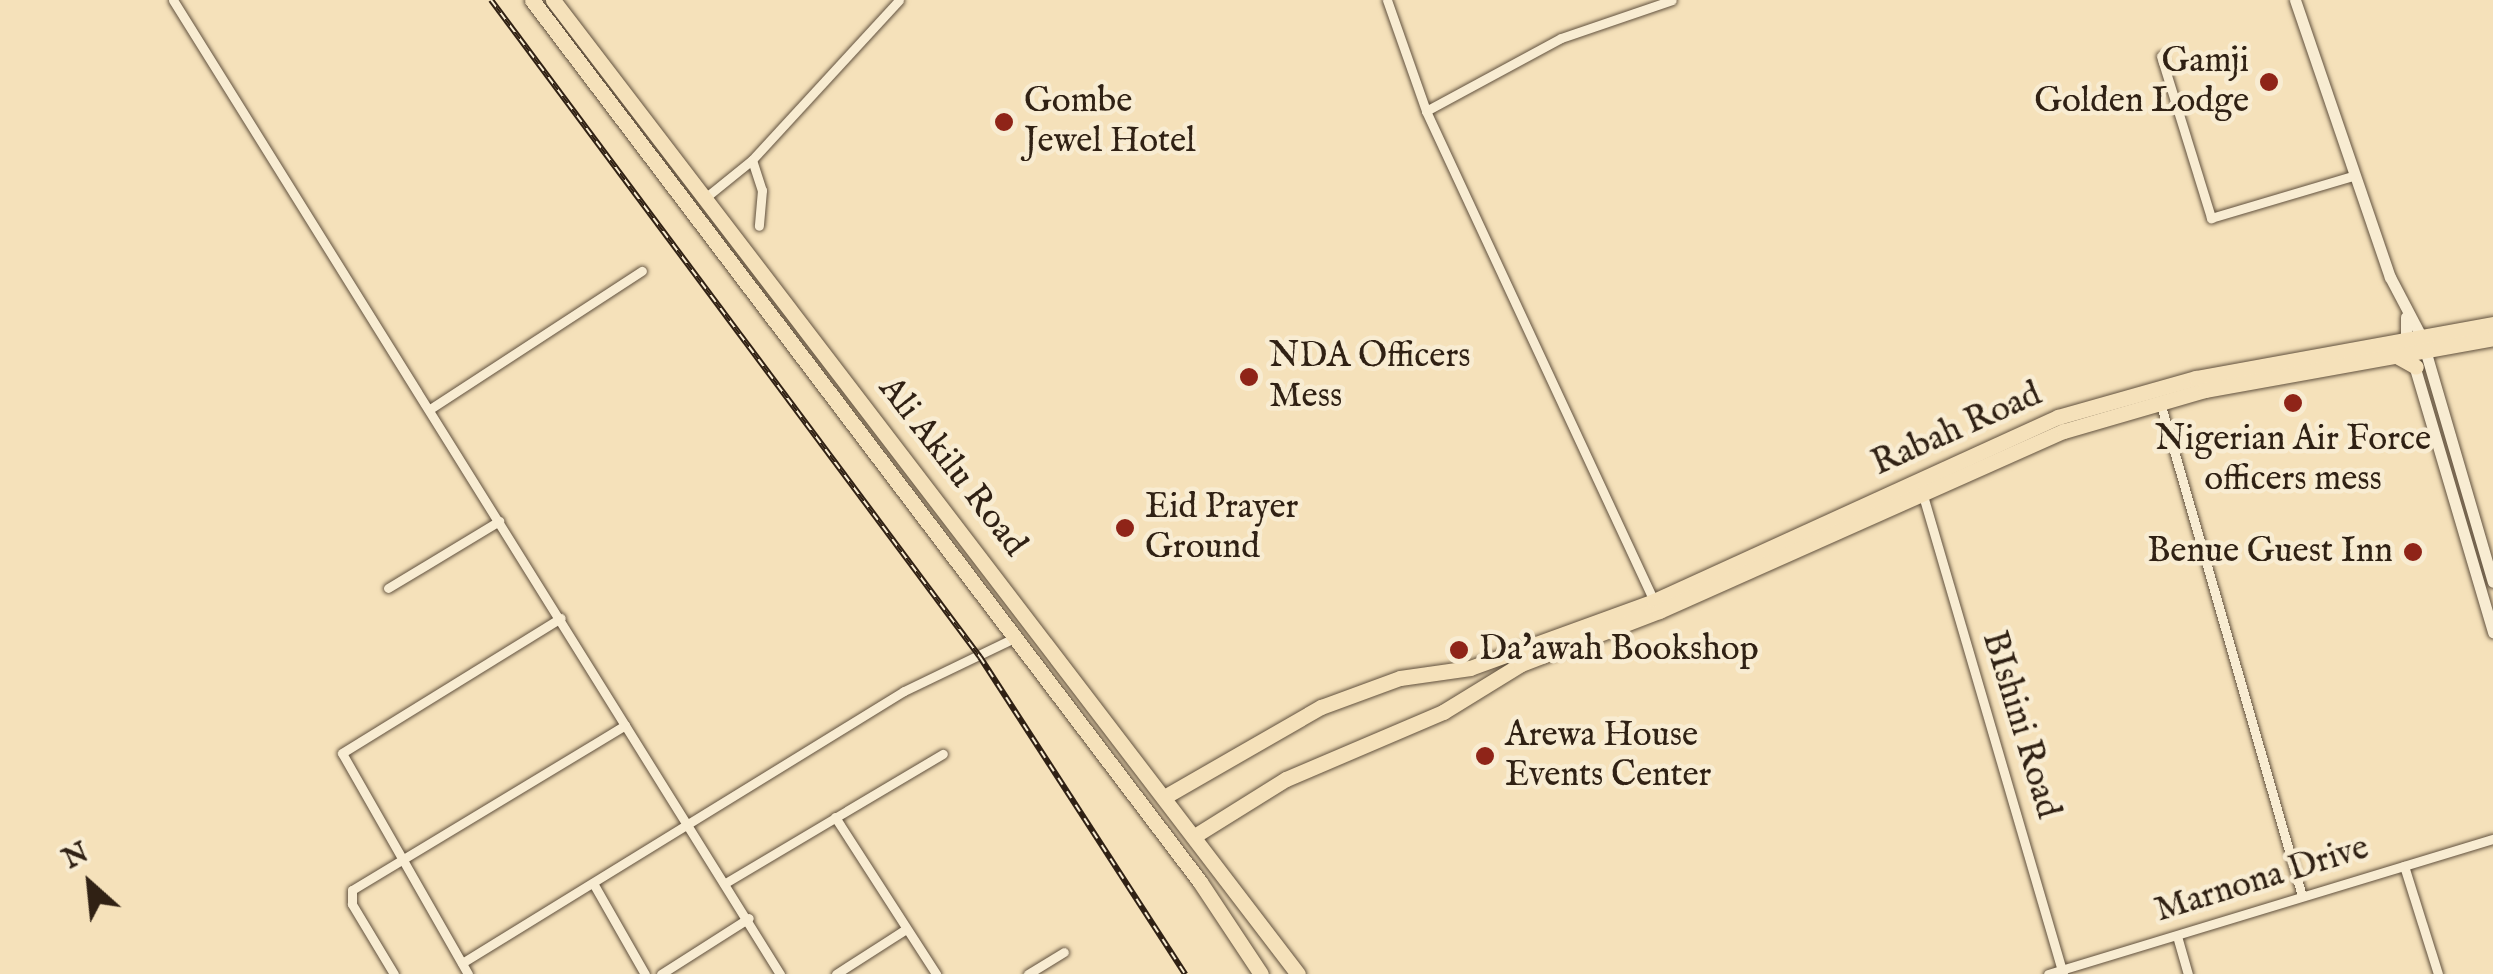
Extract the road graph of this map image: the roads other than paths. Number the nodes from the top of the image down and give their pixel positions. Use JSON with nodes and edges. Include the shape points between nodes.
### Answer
{"nodes":[{"id":1,"x":172,"y":0,"type":"edge"},
{"id":2,"x":900,"y":0,"type":"edge"},
{"id":3,"x":1387,"y":0,"type":"edge"},
{"id":4,"x":1672,"y":0,"type":"edge"},
{"id":5,"x":2295,"y":0,"type":"edge"},
{"id":6,"x":543,"y":2,"type":"edge"},
{"id":7,"x":2161,"y":56,"type":"dead end"},
{"id":8,"x":1426,"y":111,"type":"junction"},
{"id":9,"x":752,"y":160,"type":"junction"},
{"id":10,"x":2353,"y":176,"type":"junction"},
{"id":11,"x":705,"y":198,"type":"junction"},
{"id":12,"x":759,"y":226,"type":"dead end"},
{"id":13,"x":642,"y":270,"type":"dead end"},
{"id":14,"x":2493,"y":324,"type":"edge"},
{"id":15,"x":2493,"y":338,"type":"edge"},
{"id":16,"x":2421,"y":350,"type":"junction"},
{"id":17,"x":2160,"y":402,"type":"junction"},
{"id":18,"x":430,"y":408,"type":"junction"},
{"id":19,"x":1922,"y":492,"type":"junction"},
{"id":20,"x":498,"y":522,"type":"junction"},
{"id":21,"x":2493,"y":582,"type":"edge"},
{"id":22,"x":388,"y":588,"type":"dead end"},
{"id":23,"x":1654,"y":601,"type":"junction"},
{"id":24,"x":561,"y":618,"type":"junction"},
{"id":25,"x":2493,"y":632,"type":"edge"},
{"id":26,"x":1014,"y":638,"type":"junction"},
{"id":27,"x":625,"y":725,"type":"junction"},
{"id":28,"x":942,"y":754,"type":"dead end"},
{"id":29,"x":1166,"y":796,"type":"junction"},
{"id":30,"x":835,"y":817,"type":"junction"},
{"id":31,"x":690,"y":824,"type":"junction"},
{"id":32,"x":1196,"y":836,"type":"junction"},
{"id":33,"x":2493,"y":838,"type":"edge"},
{"id":34,"x":403,"y":861,"type":"junction"},
{"id":35,"x":2404,"y":866,"type":"junction"},
{"id":36,"x":727,"y":882,"type":"junction"},
{"id":37,"x":593,"y":883,"type":"junction"},
{"id":38,"x":2302,"y":896,"type":"junction"},
{"id":39,"x":748,"y":918,"type":"junction"},
{"id":40,"x":906,"y":929,"type":"junction"},
{"id":41,"x":2177,"y":936,"type":"junction"},
{"id":42,"x":1064,"y":952,"type":"dead end"},
{"id":43,"x":462,"y":963,"type":"junction"},
{"id":44,"x":391,"y":970,"type":"edge"},
{"id":45,"x":2062,"y":972,"type":"edge"},
{"id":46,"x":378,"y":974,"type":"edge"},
{"id":47,"x":468,"y":974,"type":"edge"},
{"id":48,"x":645,"y":974,"type":"edge"},
{"id":49,"x":661,"y":974,"type":"edge"},
{"id":50,"x":780,"y":974,"type":"edge"},
{"id":51,"x":836,"y":974,"type":"edge"},
{"id":52,"x":936,"y":974,"type":"edge"},
{"id":53,"x":1028,"y":974,"type":"edge"},
{"id":54,"x":1261,"y":974,"type":"edge"},
{"id":55,"x":1298,"y":974,"type":"edge"},
{"id":56,"x":2048,"y":974,"type":"edge"},
{"id":57,"x":2188,"y":974,"type":"edge"},
{"id":58,"x":2438,"y":974,"type":"edge"}],
"edges":[{"from":1,"to":18,"type":"street"},
{"from":2,"to":9,"type":"street"},
{"from":3,"to":8,"type":"street"},
{"from":4,"to":8,"type":"street","via":[[1561,38]]},
{"from":5,"to":10,"type":"street"},
{"from":6,"to":11,"type":"main road","name":"Ali Akilu Road"},
{"from":6,"to":26,"type":"main road","name":"Ali Akilu Road"},
{"from":7,"to":10,"type":"street","via":[[2211,218]]},
{"from":8,"to":23,"type":"street"},
{"from":9,"to":11,"type":"street"},
{"from":9,"to":12,"type":"street","via":[[762,190]]},
{"from":10,"to":16,"type":"street"},
{"from":11,"to":29,"type":"main road","name":"Ali Akilu Road"},
{"from":13,"to":18,"type":"street"},
{"from":14,"to":16,"type":"main road","name":"Rabah Road"},
{"from":15,"to":16,"type":"main road","name":"Rabah Road"},
{"from":16,"to":17,"type":"main road","name":"Rabah Road"},
{"from":16,"to":21,"type":"street"},
{"from":16,"to":23,"type":"main road","name":"Rabah Road","via":[[2088,406]]},
{"from":16,"to":25,"type":"street"},
{"from":17,"to":19,"type":"main road","name":"Rabah Road","via":[[2064,432]]},
{"from":17,"to":38,"type":"street"},
{"from":18,"to":20,"type":"street"},
{"from":19,"to":32,"type":"main road","name":"Rabah Road","via":[[1659,611],[1520,664],[1443,712],[1286,779]]},
{"from":19,"to":45,"type":"street","name":"BIshini Road"},
{"from":20,"to":22,"type":"street"},
{"from":20,"to":24,"type":"street"},
{"from":23,"to":29,"type":"main road","name":"Rabah Road","via":[[1470,668],[1400,678],[1332,702]]},
{"from":24,"to":27,"type":"street"},
{"from":24,"to":34,"type":"street","via":[[342,752]]},
{"from":26,"to":31,"type":"street","via":[[904,691]]},
{"from":26,"to":54,"type":"main road","name":"Ali Akilu Road","via":[[1200,882]]},
{"from":27,"to":31,"type":"street"},
{"from":27,"to":34,"type":"street"},
{"from":28,"to":30,"type":"street"},
{"from":29,"to":32,"type":"main road","name":"Ali Akilu Road"},
{"from":30,"to":36,"type":"street"},
{"from":30,"to":40,"type":"street"},
{"from":31,"to":36,"type":"street"},
{"from":31,"to":37,"type":"street"},
{"from":32,"to":55,"type":"main road","name":"Ali Akilu Road"},
{"from":33,"to":35,"type":"street","name":"Marnona Drive"},
{"from":34,"to":43,"type":"street"},
{"from":34,"to":44,"type":"street","via":[[350,896]]},
{"from":35,"to":38,"type":"street","name":"Marnona Drive"},
{"from":35,"to":58,"type":"street"},
{"from":36,"to":39,"type":"street"},
{"from":37,"to":43,"type":"street"},
{"from":37,"to":48,"type":"street"},
{"from":38,"to":41,"type":"street","name":"Marnona Drive"},
{"from":39,"to":49,"type":"street"},
{"from":39,"to":50,"type":"street"},
{"from":40,"to":51,"type":"street"},
{"from":40,"to":52,"type":"street"},
{"from":41,"to":45,"type":"street","name":"Marnona Drive"},
{"from":41,"to":57,"type":"street"},
{"from":42,"to":53,"type":"street"},
{"from":43,"to":47,"type":"street"},
{"from":44,"to":46,"type":"street"},
{"from":45,"to":56,"type":"street","name":"Marnona Drive"}]}
